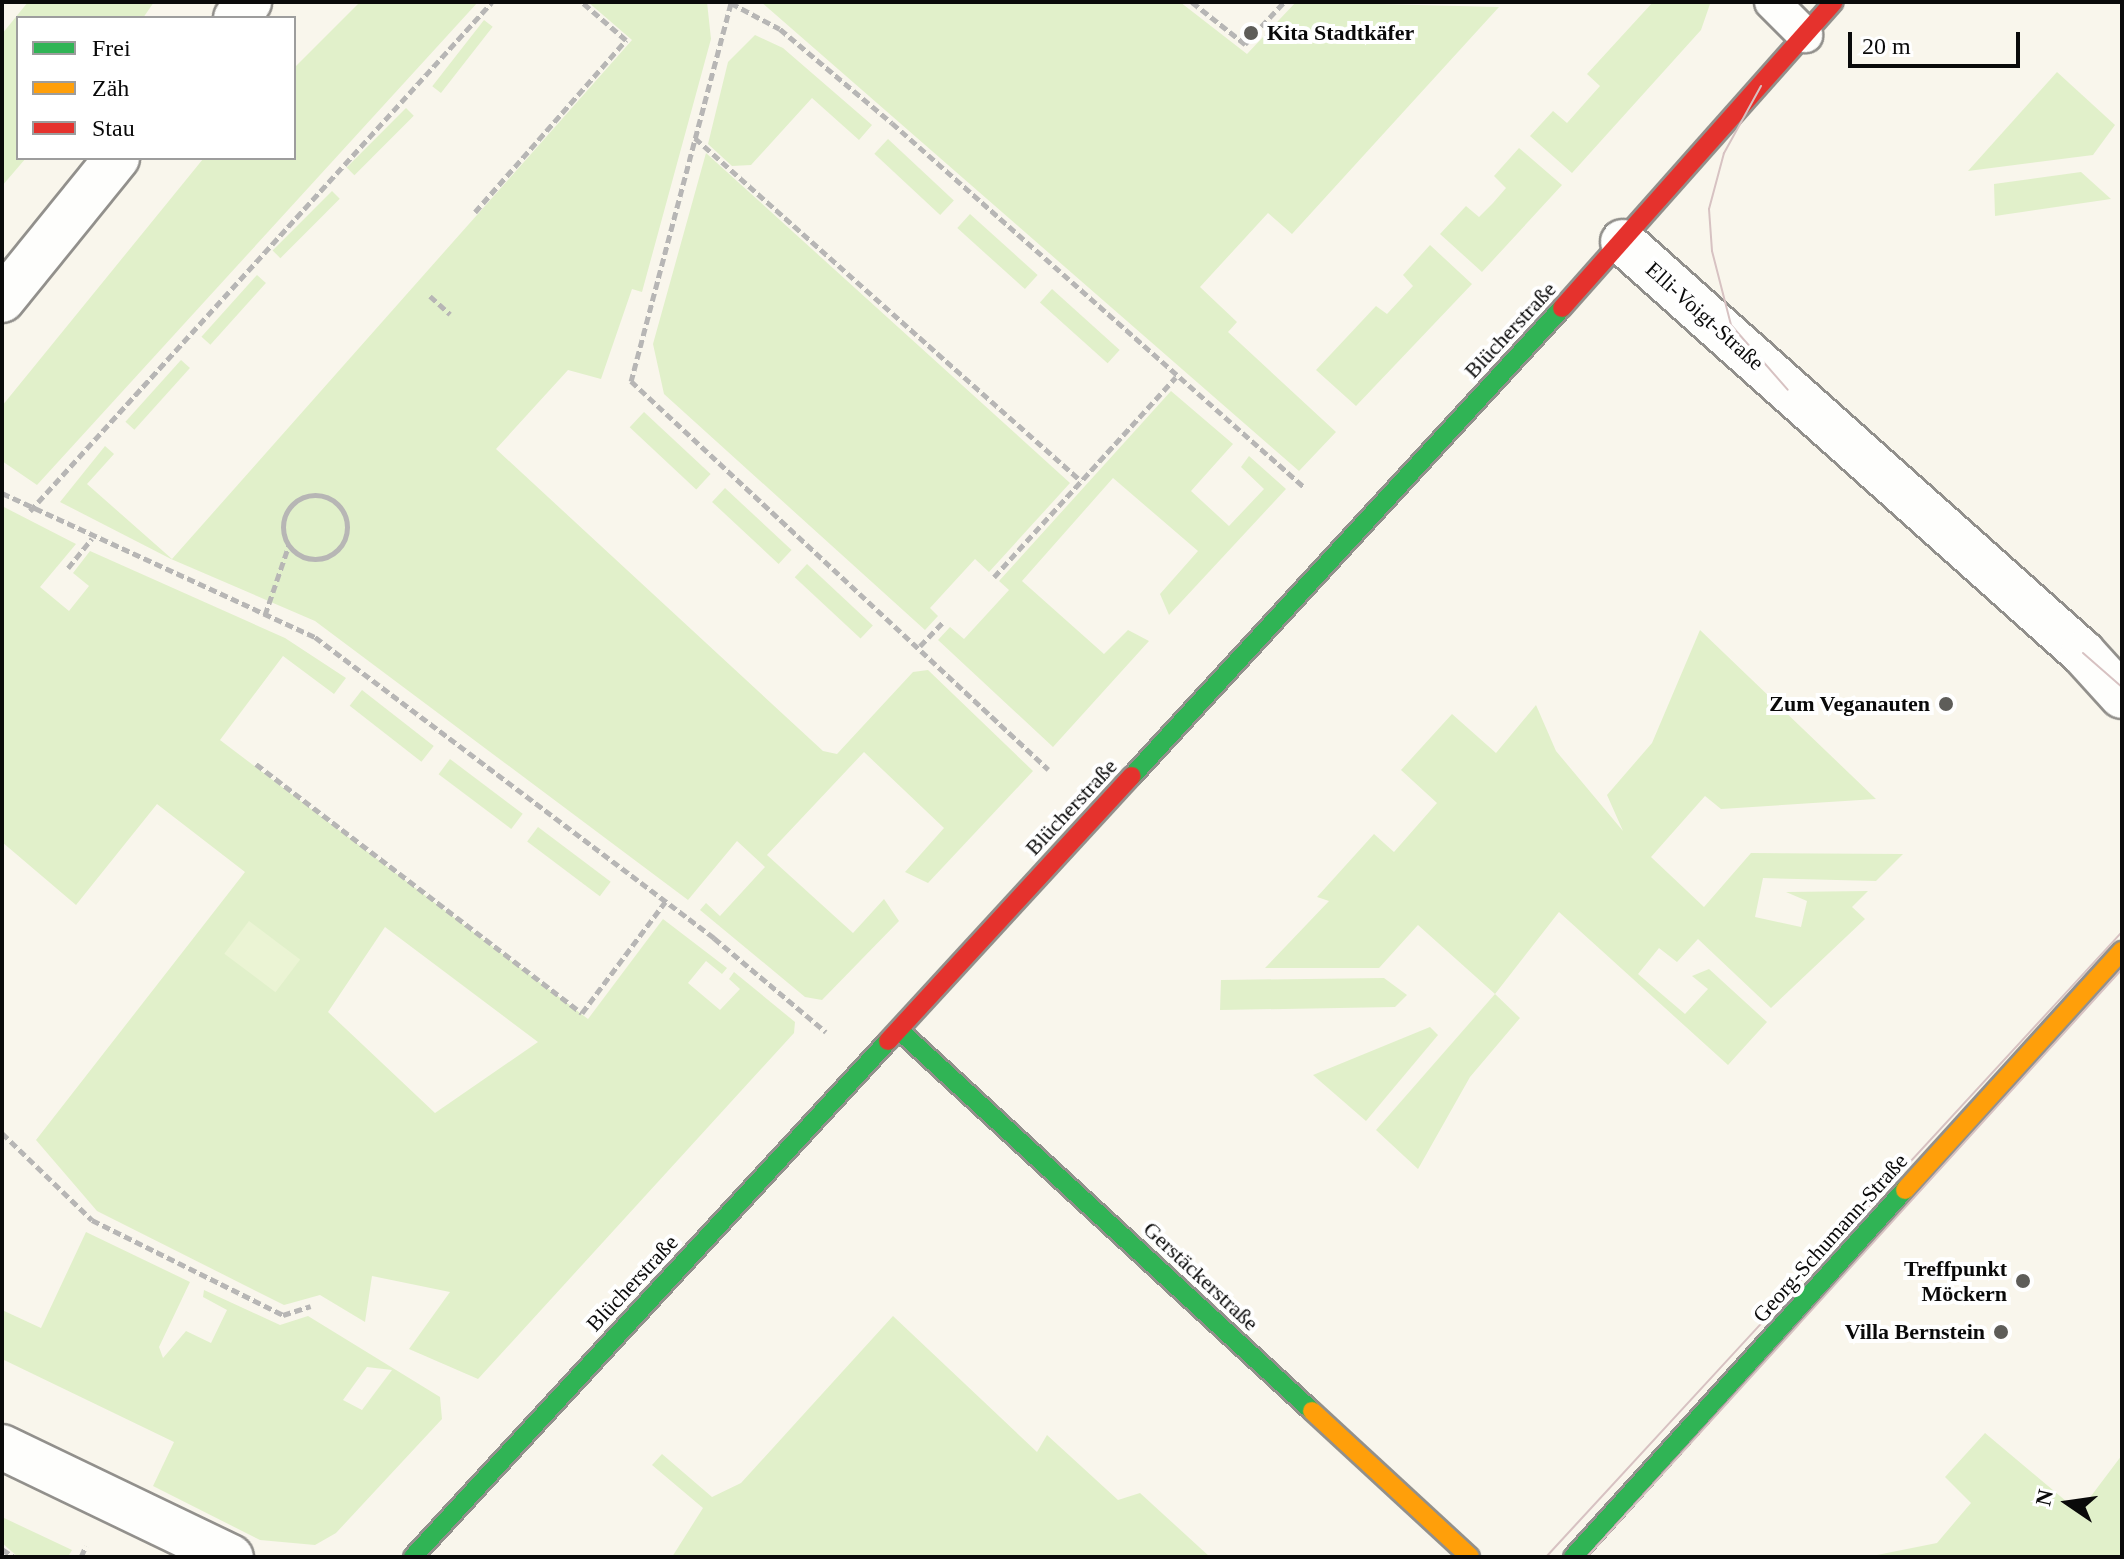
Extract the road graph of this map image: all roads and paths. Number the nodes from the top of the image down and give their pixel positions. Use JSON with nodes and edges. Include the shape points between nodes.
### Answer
{"nodes":[{"id":1,"x":492,"y":2,"type":"edge"},
{"id":2,"x":582,"y":2,"type":"edge"},
{"id":3,"x":1192,"y":2,"type":"edge"},
{"id":4,"x":1284,"y":2,"type":"edge"},
{"id":5,"x":1772,"y":2,"type":"edge"},
{"id":6,"x":1834,"y":2,"type":"edge"},
{"id":7,"x":730,"y":3,"type":"edge"},
{"id":8,"x":1805,"y":35,"type":"junction"},
{"id":9,"x":695,"y":138,"type":"junction"},
{"id":10,"x":115,"y":160,"type":"edge"},
{"id":11,"x":475,"y":212,"type":"dead end"},
{"id":12,"x":1623,"y":242,"type":"junction"},
{"id":13,"x":430,"y":296,"type":"dead end"},
{"id":14,"x":2,"y":300,"type":"edge"},
{"id":15,"x":450,"y":314,"type":"dead end"},
{"id":16,"x":1176,"y":377,"type":"junction"},
{"id":17,"x":1081,"y":481,"type":"junction"},
{"id":18,"x":1304,"y":487,"type":"dead end"},
{"id":19,"x":2,"y":493,"type":"edge"},
{"id":20,"x":29,"y":511,"type":"junction"},
{"id":21,"x":92,"y":538,"type":"junction"},
{"id":22,"x":289,"y":545,"type":"junction"},
{"id":23,"x":68,"y":568,"type":"dead end"},
{"id":24,"x":994,"y":577,"type":"dead end"},
{"id":25,"x":265,"y":615,"type":"junction"},
{"id":26,"x":944,"y":621,"type":"dead end"},
{"id":27,"x":920,"y":646,"type":"junction"},
{"id":28,"x":2122,"y":696,"type":"edge"},
{"id":29,"x":256,"y":764,"type":"dead end"},
{"id":30,"x":1048,"y":769,"type":"dead end"},
{"id":31,"x":665,"y":902,"type":"junction"},
{"id":32,"x":2122,"y":951,"type":"edge"},
{"id":33,"x":899,"y":1030,"type":"junction"},
{"id":34,"x":865,"y":1066,"type":"junction"},
{"id":35,"x":2,"y":1133,"type":"edge"},
{"id":36,"x":311,"y":1306,"type":"dead end"},
{"id":37,"x":2,"y":1447,"type":"edge"},
{"id":38,"x":86,"y":1546,"type":"dead end"},
{"id":39,"x":2,"y":1549,"type":"edge"},
{"id":40,"x":14,"y":1557,"type":"edge"},
{"id":41,"x":81,"y":1557,"type":"edge"},
{"id":42,"x":231,"y":1557,"type":"edge"},
{"id":43,"x":413,"y":1557,"type":"edge"},
{"id":44,"x":1470,"y":1557,"type":"edge"},
{"id":45,"x":1573,"y":1557,"type":"edge"}],
"edges":[{"from":1,"to":20,"type":"path"},
{"from":2,"to":11,"type":"path","via":[[626,40]]},
{"from":3,"to":4,"type":"path","via":[[1245,44]]},
{"from":5,"to":8,"type":"lane"},
{"from":6,"to":8,"type":"street","name":"Blücherstraße"},
{"from":7,"to":9,"type":"path"},
{"from":7,"to":16,"type":"path","via":[[780,29]]},
{"from":8,"to":12,"type":"street","name":"Blücherstraße"},
{"from":9,"to":17,"type":"path"},
{"from":9,"to":27,"type":"path","via":[[631,381]]},
{"from":10,"to":14,"type":"street"},
{"from":12,"to":28,"type":"street","name":"Elli-Voigt-Straße","via":[[2083,653]]},
{"from":12,"to":33,"type":"street","name":"Blücherstraße"},
{"from":13,"to":15,"type":"path"},
{"from":16,"to":17,"type":"path"},
{"from":16,"to":18,"type":"path"},
{"from":17,"to":24,"type":"path"},
{"from":19,"to":20,"type":"path"},
{"from":20,"to":21,"type":"path"},
{"from":21,"to":23,"type":"path"},
{"from":21,"to":25,"type":"path"},
{"from":22,"to":22,"type":"path","via":[[306,558],[327,557],[343,543],[344,512],[319,494],[299,499],[283,525]]},
{"from":22,"to":25,"type":"path"},
{"from":25,"to":31,"type":"path","via":[[315,637]]},
{"from":26,"to":27,"type":"path"},
{"from":27,"to":30,"type":"path"},
{"from":29,"to":31,"type":"path","via":[[582,1013]]},
{"from":31,"to":34,"type":"path"},
{"from":32,"to":45,"type":"street","name":"Georg-Schumann-Straße"},
{"from":33,"to":34,"type":"street","name":"Blücherstraße"},
{"from":33,"to":44,"type":"street","name":"Gerstäckerstraße"},
{"from":34,"to":43,"type":"street","name":"Blücherstraße"},
{"from":35,"to":36,"type":"path","via":[[92,1220],[283,1315]]},
{"from":37,"to":42,"type":"street"},
{"from":38,"to":41,"type":"path"},
{"from":39,"to":40,"type":"path"}]}
